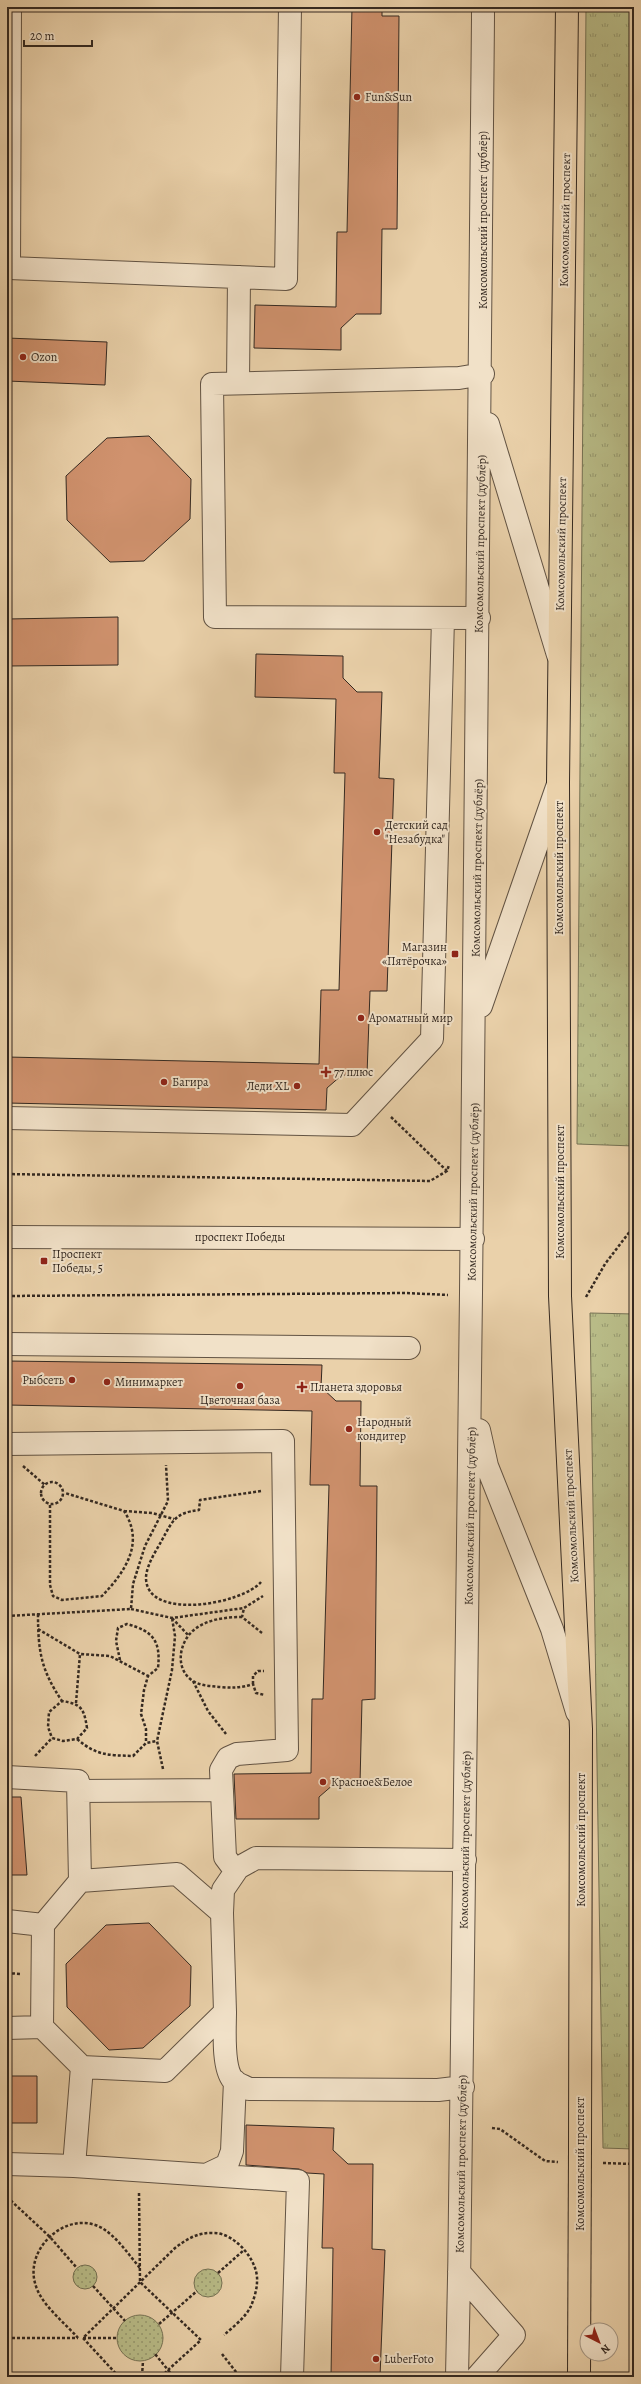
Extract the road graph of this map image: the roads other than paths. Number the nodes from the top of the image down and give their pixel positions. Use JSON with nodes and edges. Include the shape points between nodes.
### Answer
{"nodes":[{"id":1,"x":10,"y":7,"type":"edge"},
{"id":2,"x":290,"y":7,"type":"edge"},
{"id":3,"x":483,"y":7,"type":"edge"},
{"id":4,"x":567,"y":7,"type":"edge"},
{"id":5,"x":238,"y":277,"type":"junction"},
{"id":6,"x":483,"y":374,"type":"junction"},
{"id":7,"x":238,"y":383,"type":"junction"},
{"id":8,"x":482,"y":403,"type":"junction"},
{"id":9,"x":443,"y":618,"type":"junction"},
{"id":10,"x":479,"y":618,"type":"junction"},
{"id":11,"x":560,"y":662,"type":"junction"},
{"id":12,"x":558,"y":782,"type":"junction"},
{"id":13,"x":475,"y":1024,"type":"junction"},
{"id":14,"x":7,"y":1118,"type":"edge"},
{"id":15,"x":7,"y":1237,"type":"edge"},
{"id":16,"x":473,"y":1239,"type":"junction"},
{"id":17,"x":7,"y":1344,"type":"edge"},
{"id":18,"x":409,"y":1348,"type":"dead end"},
{"id":19,"x":471,"y":1399,"type":"junction"},
{"id":20,"x":12,"y":1453,"type":"edge"},
{"id":21,"x":582,"y":1729,"type":"junction"},
{"id":22,"x":11,"y":1778,"type":"edge"},
{"id":23,"x":222,"y":1790,"type":"junction"},
{"id":24,"x":79,"y":1791,"type":"junction"},
{"id":25,"x":465,"y":1860,"type":"junction"},
{"id":26,"x":238,"y":1868,"type":"junction"},
{"id":27,"x":80,"y":1881,"type":"junction"},
{"id":28,"x":222,"y":1913,"type":"junction"},
{"id":29,"x":7,"y":1921,"type":"edge"},
{"id":30,"x":43,"y":1925,"type":"junction"},
{"id":31,"x":225,"y":2012,"type":"junction"},
{"id":32,"x":42,"y":2027,"type":"junction"},
{"id":33,"x":7,"y":2028,"type":"edge"},
{"id":34,"x":82,"y":2067,"type":"junction"},
{"id":35,"x":235,"y":2081,"type":"junction"},
{"id":36,"x":463,"y":2087,"type":"junction"},
{"id":37,"x":7,"y":2164,"type":"edge"},
{"id":38,"x":74,"y":2166,"type":"junction"},
{"id":39,"x":206,"y":2175,"type":"junction"},
{"id":40,"x":459,"y":2272,"type":"junction"},
{"id":41,"x":292,"y":2377,"type":"edge"},
{"id":42,"x":457,"y":2377,"type":"edge"},
{"id":43,"x":477,"y":2377,"type":"edge"},
{"id":44,"x":579,"y":2377,"type":"edge"}],
"edges":[{"from":1,"to":5,"type":"street","via":[[9,268]]},
{"from":2,"to":5,"type":"street","via":[[286,279]]},
{"from":3,"to":6,"type":"street","name":"Комсомольский проспект (дублёр)"},
{"from":4,"to":11,"type":"main road","name":"Комсомольский проспект"},
{"from":5,"to":7,"type":"street"},
{"from":6,"to":7,"type":"street","via":[[459,378]]},
{"from":6,"to":8,"type":"street","name":"Комсомольский проспект (дублёр)"},
{"from":7,"to":9,"type":"street","via":[[212,384],[215,617]]},
{"from":8,"to":10,"type":"street","name":"Комсомольский проспект (дублёр)"},
{"from":8,"to":11,"type":"street"},
{"from":9,"to":10,"type":"street"},
{"from":9,"to":14,"type":"street","via":[[432,1039],[352,1125]]},
{"from":10,"to":13,"type":"street","name":"Комсомольский проспект (дублёр)"},
{"from":11,"to":12,"type":"main road","name":"Комсомольский проспект"},
{"from":12,"to":13,"type":"street"},
{"from":12,"to":21,"type":"main road","name":"Комсомольский проспект","via":[[560,1296]]},
{"from":13,"to":16,"type":"street","name":"Комсомольский проспект (дублёр)"},
{"from":15,"to":16,"type":"street","name":"проспект Победы"},
{"from":16,"to":19,"type":"street","name":"Комсомольский проспект (дублёр)"},
{"from":17,"to":18,"type":"street"},
{"from":19,"to":21,"type":"street","via":[[488,1466],[552,1630]]},
{"from":19,"to":25,"type":"street","name":"Комсомольский проспект (дублёр)"},
{"from":20,"to":23,"type":"street","via":[[165,1442],[283,1441],[287,1750],[236,1754],[228,1758],[221,1770]]},
{"from":21,"to":44,"type":"main road","name":"Комсомольский проспект","bridge":true},
{"from":22,"to":24,"type":"street","via":[[78,1781]]},
{"from":23,"to":24,"type":"street"},
{"from":23,"to":26,"type":"street","via":[[225,1857],[231,1865]]},
{"from":24,"to":27,"type":"street"},
{"from":25,"to":26,"type":"street","via":[[256,1858]]},
{"from":25,"to":36,"type":"street","name":"Комсомольский проспект (дублёр)"},
{"from":26,"to":28,"type":"street","via":[[223,1890]]},
{"from":27,"to":28,"type":"street","via":[[176,1874]]},
{"from":27,"to":30,"type":"street"},
{"from":28,"to":31,"type":"street"},
{"from":29,"to":30,"type":"street"},
{"from":30,"to":32,"type":"street"},
{"from":31,"to":34,"type":"street","via":[[165,2071]]},
{"from":31,"to":35,"type":"street","via":[[225,2049],[231,2076]]},
{"from":32,"to":33,"type":"street"},
{"from":32,"to":34,"type":"street"},
{"from":34,"to":38,"type":"street"},
{"from":35,"to":36,"type":"street","via":[[249,2089],[438,2090]]},
{"from":35,"to":39,"type":"street","via":[[232,2151],[227,2165]]},
{"from":36,"to":40,"type":"street","name":"Комсомольский проспект (дублёр)"},
{"from":37,"to":38,"type":"street"},
{"from":38,"to":39,"type":"street"},
{"from":39,"to":41,"type":"street","via":[[298,2181]]},
{"from":40,"to":42,"type":"street","name":"Комсомольский проспект (дублёр)"},
{"from":40,"to":43,"type":"street","via":[[514,2335]]}]}
